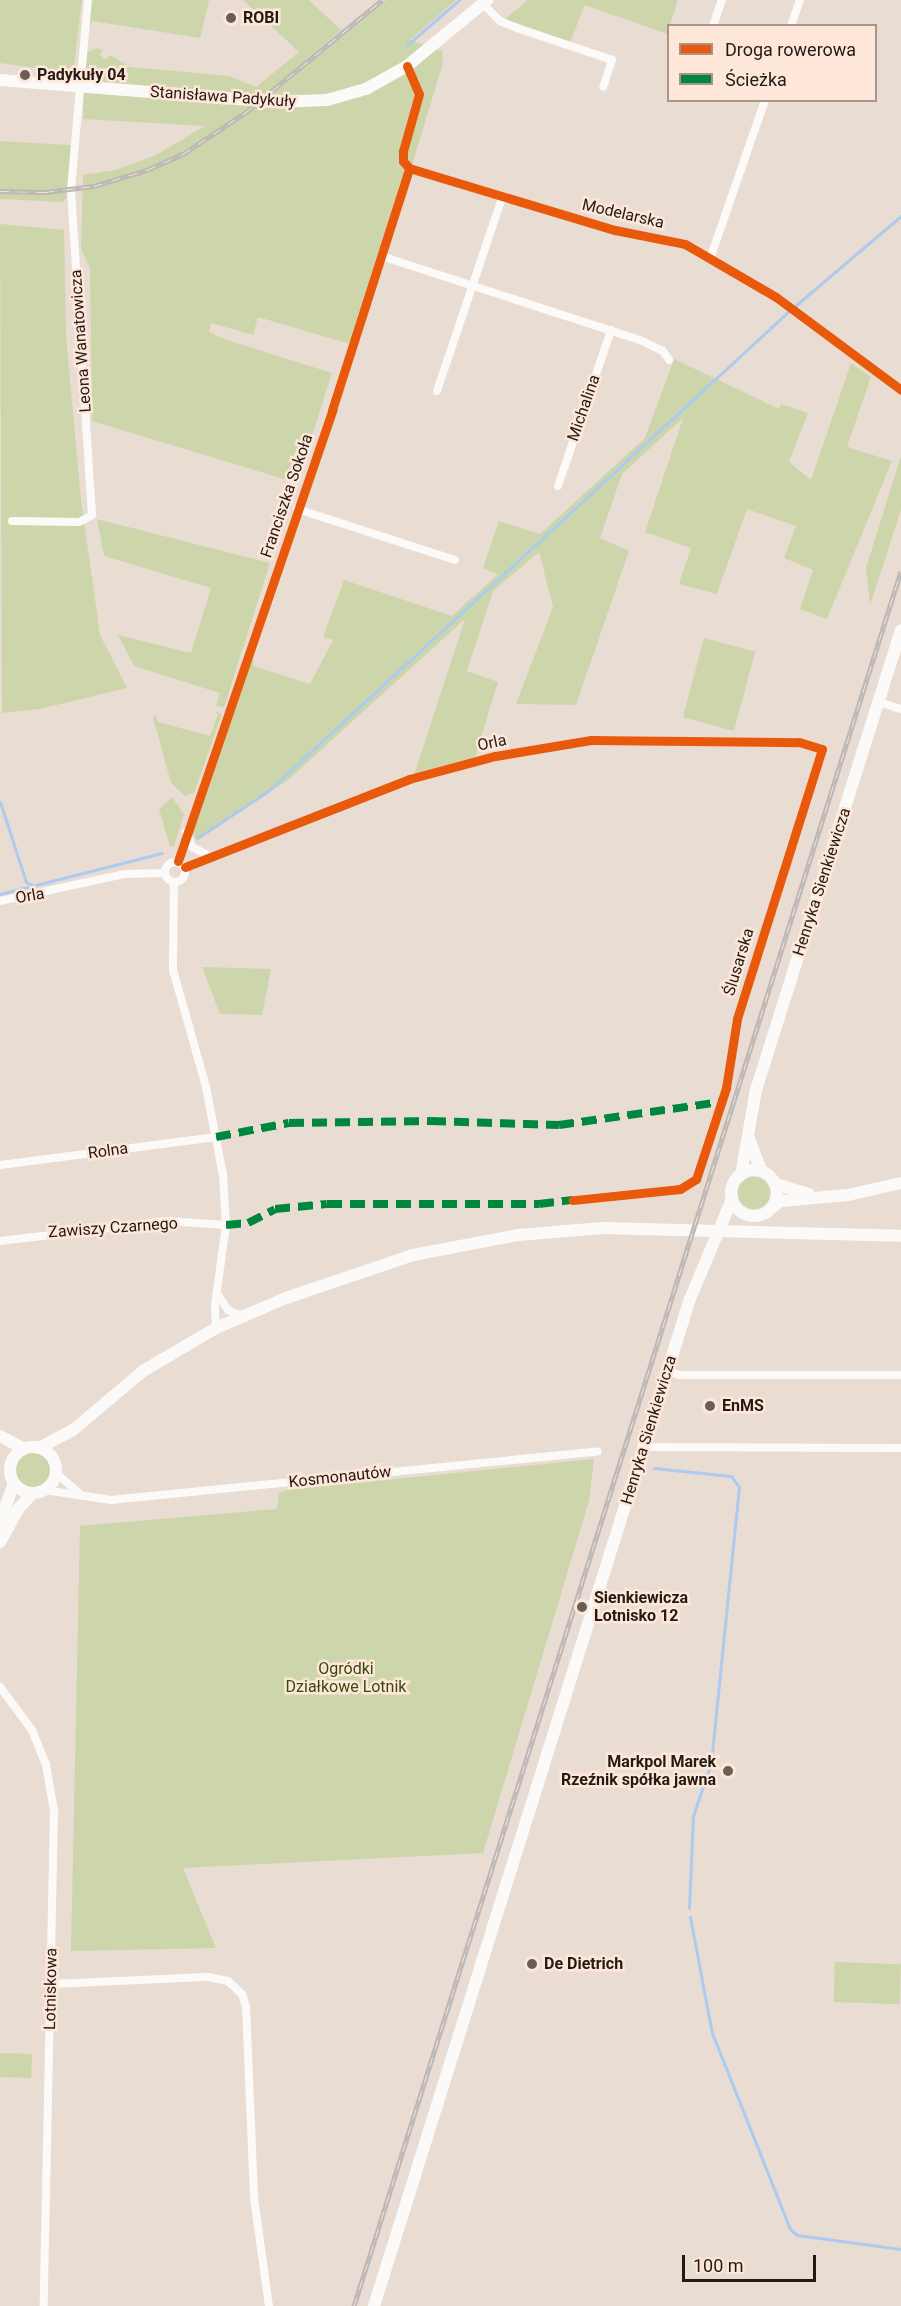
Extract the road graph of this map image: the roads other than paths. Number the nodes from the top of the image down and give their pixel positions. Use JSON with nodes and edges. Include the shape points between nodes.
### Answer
{"nodes":[{"id":1,"x":88,"y":0,"type":"edge"},
{"id":2,"x":722,"y":0,"type":"edge"},
{"id":3,"x":800,"y":0,"type":"edge"},
{"id":4,"x":485,"y":2,"type":"edge"},
{"id":5,"x":714,"y":24,"type":"edge"},
{"id":6,"x":792,"y":24,"type":"edge"},
{"id":7,"x":407,"y":66,"type":"junction"},
{"id":8,"x":0,"y":80,"type":"edge"},
{"id":9,"x":80,"y":86,"type":"junction"},
{"id":10,"x":603,"y":87,"type":"dead end"},
{"id":11,"x":764,"y":102,"type":"edge"},
{"id":12,"x":409,"y":168,"type":"junction"},
{"id":13,"x":502,"y":198,"type":"junction"},
{"id":14,"x":381,"y":256,"type":"junction"},
{"id":15,"x":711,"y":256,"type":"junction"},
{"id":16,"x":472,"y":284,"type":"junction"},
{"id":17,"x":611,"y":330,"type":"junction"},
{"id":18,"x":669,"y":360,"type":"dead end"},
{"id":19,"x":901,"y":390,"type":"edge"},
{"id":20,"x":436,"y":391,"type":"dead end"},
{"id":21,"x":558,"y":486,"type":"dead end"},
{"id":22,"x":297,"y":509,"type":"junction"},
{"id":23,"x":12,"y":521,"type":"dead end"},
{"id":24,"x":455,"y":560,"type":"dead end"},
{"id":25,"x":901,"y":630,"type":"edge"},
{"id":26,"x":879,"y":702,"type":"junction"},
{"id":27,"x":901,"y":709,"type":"edge"},
{"id":28,"x":822,"y":749,"type":"joint"},
{"id":29,"x":186,"y":832,"type":"junction"},
{"id":30,"x":215,"y":857,"type":"junction"},
{"id":31,"x":181,"y":864,"type":"junction"},
{"id":32,"x":165,"y":873,"type":"junction"},
{"id":33,"x":174,"y":882,"type":"junction"},
{"id":34,"x":0,"y":901,"type":"edge"},
{"id":35,"x":748,"y":1134,"type":"junction"},
{"id":36,"x":216,"y":1137,"type":"junction"},
{"id":37,"x":0,"y":1165,"type":"edge"},
{"id":38,"x":761,"y":1171,"type":"junction"},
{"id":39,"x":741,"y":1175,"type":"junction"},
{"id":40,"x":901,"y":1183,"type":"edge"},
{"id":41,"x":776,"y":1184,"type":"junction"},
{"id":42,"x":821,"y":1197,"type":"junction"},
{"id":43,"x":732,"y":1199,"type":"junction"},
{"id":44,"x":573,"y":1200,"type":"dead end"},
{"id":45,"x":774,"y":1206,"type":"junction"},
{"id":46,"x":748,"y":1215,"type":"junction"},
{"id":47,"x":226,"y":1225,"type":"junction"},
{"id":48,"x":717,"y":1234,"type":"junction"},
{"id":49,"x":901,"y":1236,"type":"edge"},
{"id":50,"x":0,"y":1241,"type":"edge"},
{"id":51,"x":218,"y":1295,"type":"junction"},
{"id":52,"x":241,"y":1316,"type":"junction"},
{"id":53,"x":216,"y":1328,"type":"junction"},
{"id":54,"x":667,"y":1371,"type":"junction"},
{"id":55,"x":901,"y":1374,"type":"edge"},
{"id":56,"x":73,"y":1430,"type":"junction"},
{"id":57,"x":0,"y":1436,"type":"edge"},
{"id":58,"x":0,"y":1446,"type":"edge"},
{"id":59,"x":644,"y":1447,"type":"junction"},
{"id":60,"x":39,"y":1448,"type":"junction"},
{"id":61,"x":901,"y":1448,"type":"edge"},
{"id":62,"x":24,"y":1449,"type":"junction"},
{"id":63,"x":598,"y":1451,"type":"dead end"},
{"id":64,"x":11,"y":1466,"type":"junction"},
{"id":65,"x":56,"y":1468,"type":"junction"},
{"id":66,"x":14,"y":1483,"type":"junction"},
{"id":67,"x":39,"y":1492,"type":"junction"},
{"id":68,"x":82,"y":1496,"type":"junction"},
{"id":69,"x":0,"y":1522,"type":"edge"},
{"id":70,"x":0,"y":1542,"type":"edge"},
{"id":71,"x":0,"y":1687,"type":"edge"},
{"id":72,"x":51,"y":1984,"type":"junction"},
{"id":73,"x":44,"y":2306,"type":"edge"},
{"id":74,"x":269,"y":2306,"type":"edge"},
{"id":75,"x":374,"y":2306,"type":"edge"}],
"edges":[{"from":1,"to":9,"type":"street"},
{"from":2,"to":5,"type":"street"},
{"from":3,"to":6,"type":"street"},
{"from":4,"to":7,"type":"main road","name":"Stanisława Padykuły"},
{"from":4,"to":10,"type":"street","via":[[500,21],[612,60]]},
{"from":7,"to":9,"type":"main road","name":"Stanisława Padykuły","via":[[350,96],[309,102]]},
{"from":7,"to":12,"type":"street","via":[[419,94],[402,151]]},
{"from":8,"to":9,"type":"main road","name":"Stanisława Padykuły"},
{"from":9,"to":23,"type":"street","name":"Leona Wanatowicza","via":[[71,189],[92,515],[79,522]]},
{"from":11,"to":15,"type":"street"},
{"from":12,"to":13,"type":"street","name":"Modelarska"},
{"from":12,"to":14,"type":"street","name":"Franciszka Sokoła"},
{"from":13,"to":15,"type":"street","name":"Modelarska","via":[[615,230],[675,241]]},
{"from":13,"to":16,"type":"street"},
{"from":14,"to":16,"type":"street"},
{"from":14,"to":22,"type":"street","name":"Franciszka Sokoła"},
{"from":15,"to":19,"type":"street","name":"Modelarska","via":[[776,297]]},
{"from":16,"to":17,"type":"street"},
{"from":16,"to":20,"type":"street"},
{"from":17,"to":18,"type":"street","via":[[663,351]]},
{"from":17,"to":21,"type":"street","name":"Michalina"},
{"from":22,"to":24,"type":"street"},
{"from":22,"to":29,"type":"street","name":"Franciszka Sokoła"},
{"from":25,"to":26,"type":"main road","name":"Henryka Sienkiewicza"},
{"from":26,"to":27,"type":"street"},
{"from":26,"to":35,"type":"main road","name":"Henryka Sienkiewicza","via":[[756,1090]]},
{"from":28,"to":30,"type":"street","name":"Orla","via":[[799,742],[591,740],[495,756],[409,780]]},
{"from":28,"to":44,"type":"street","name":"Ślusarska","via":[[737,1019],[726,1088],[692,1184],[680,1189]]},
{"from":29,"to":30,"type":"street","via":[[196,852]]},
{"from":29,"to":31,"type":"street","name":"Franciszka Sokoła"},
{"from":30,"to":31,"type":"street","name":"Orla"},
{"from":31,"to":32,"type":"street","via":[[169,864]]},
{"from":31,"to":33,"type":"street","via":[[184,877]]},
{"from":32,"to":33,"type":"street"},
{"from":32,"to":34,"type":"street","name":"Orla","via":[[125,874]]},
{"from":33,"to":36,"type":"street","via":[[173,970]]},
{"from":35,"to":38,"type":"main road","name":"Henryka Sienkiewicza"},
{"from":35,"to":39,"type":"main road","name":"Henryka Sienkiewicza"},
{"from":36,"to":37,"type":"street","name":"Rolna"},
{"from":36,"to":47,"type":"street"},
{"from":38,"to":39,"type":"main road"},
{"from":38,"to":41,"type":"main road"},
{"from":39,"to":43,"type":"main road","via":[[734,1183]]},
{"from":40,"to":42,"type":"main road"},
{"from":41,"to":42,"type":"main road","via":[[782,1189]]},
{"from":41,"to":45,"type":"main road"},
{"from":42,"to":45,"type":"main road"},
{"from":43,"to":46,"type":"main road"},
{"from":43,"to":48,"type":"main road","name":"Henryka Sienkiewicza"},
{"from":45,"to":46,"type":"main road","via":[[765,1214]]},
{"from":46,"to":48,"type":"main road","name":"Henryka Sienkiewicza"},
{"from":47,"to":50,"type":"street","name":"Zawiszy Czarnego","via":[[168,1221]]},
{"from":47,"to":51,"type":"street"},
{"from":48,"to":54,"type":"main road","name":"Henryka Sienkiewicza","via":[[700,1269]]},
{"from":49,"to":52,"type":"main road","via":[[636,1228],[544,1232],[465,1243],[361,1271]]},
{"from":51,"to":52,"type":"street","via":[[228,1310]]},
{"from":51,"to":53,"type":"street"},
{"from":52,"to":53,"type":"main road"},
{"from":53,"to":56,"type":"main road","via":[[144,1371]]},
{"from":54,"to":55,"type":"street","via":[[679,1375]]},
{"from":54,"to":59,"type":"main road","name":"Henryka Sienkiewicza"},
{"from":56,"to":60,"type":"main road"},
{"from":56,"to":65,"type":"main road"},
{"from":57,"to":62,"type":"main road"},
{"from":58,"to":64,"type":"main road"},
{"from":59,"to":61,"type":"street"},
{"from":59,"to":75,"type":"main road","name":"Henryka Sienkiewicza"},
{"from":60,"to":62,"type":"main road"},
{"from":60,"to":65,"type":"main road"},
{"from":62,"to":64,"type":"main road"},
{"from":63,"to":68,"type":"street","name":"Kosmonautów","via":[[111,1500]]},
{"from":64,"to":66,"type":"main road"},
{"from":65,"to":67,"type":"main road"},
{"from":65,"to":68,"type":"street"},
{"from":66,"to":67,"type":"main road"},
{"from":66,"to":69,"type":"main road"},
{"from":67,"to":68,"type":"street","name":"Kosmonautów"},
{"from":67,"to":70,"type":"main road","via":[[18,1509]]},
{"from":71,"to":72,"type":"street","name":"Lotniskowa","via":[[32,1730],[46,1765],[52,1799]]},
{"from":72,"to":73,"type":"street","name":"Lotniskowa"},
{"from":72,"to":74,"type":"street","via":[[208,1977],[228,1981],[242,1994],[246,2007],[254,2198]]}]}
